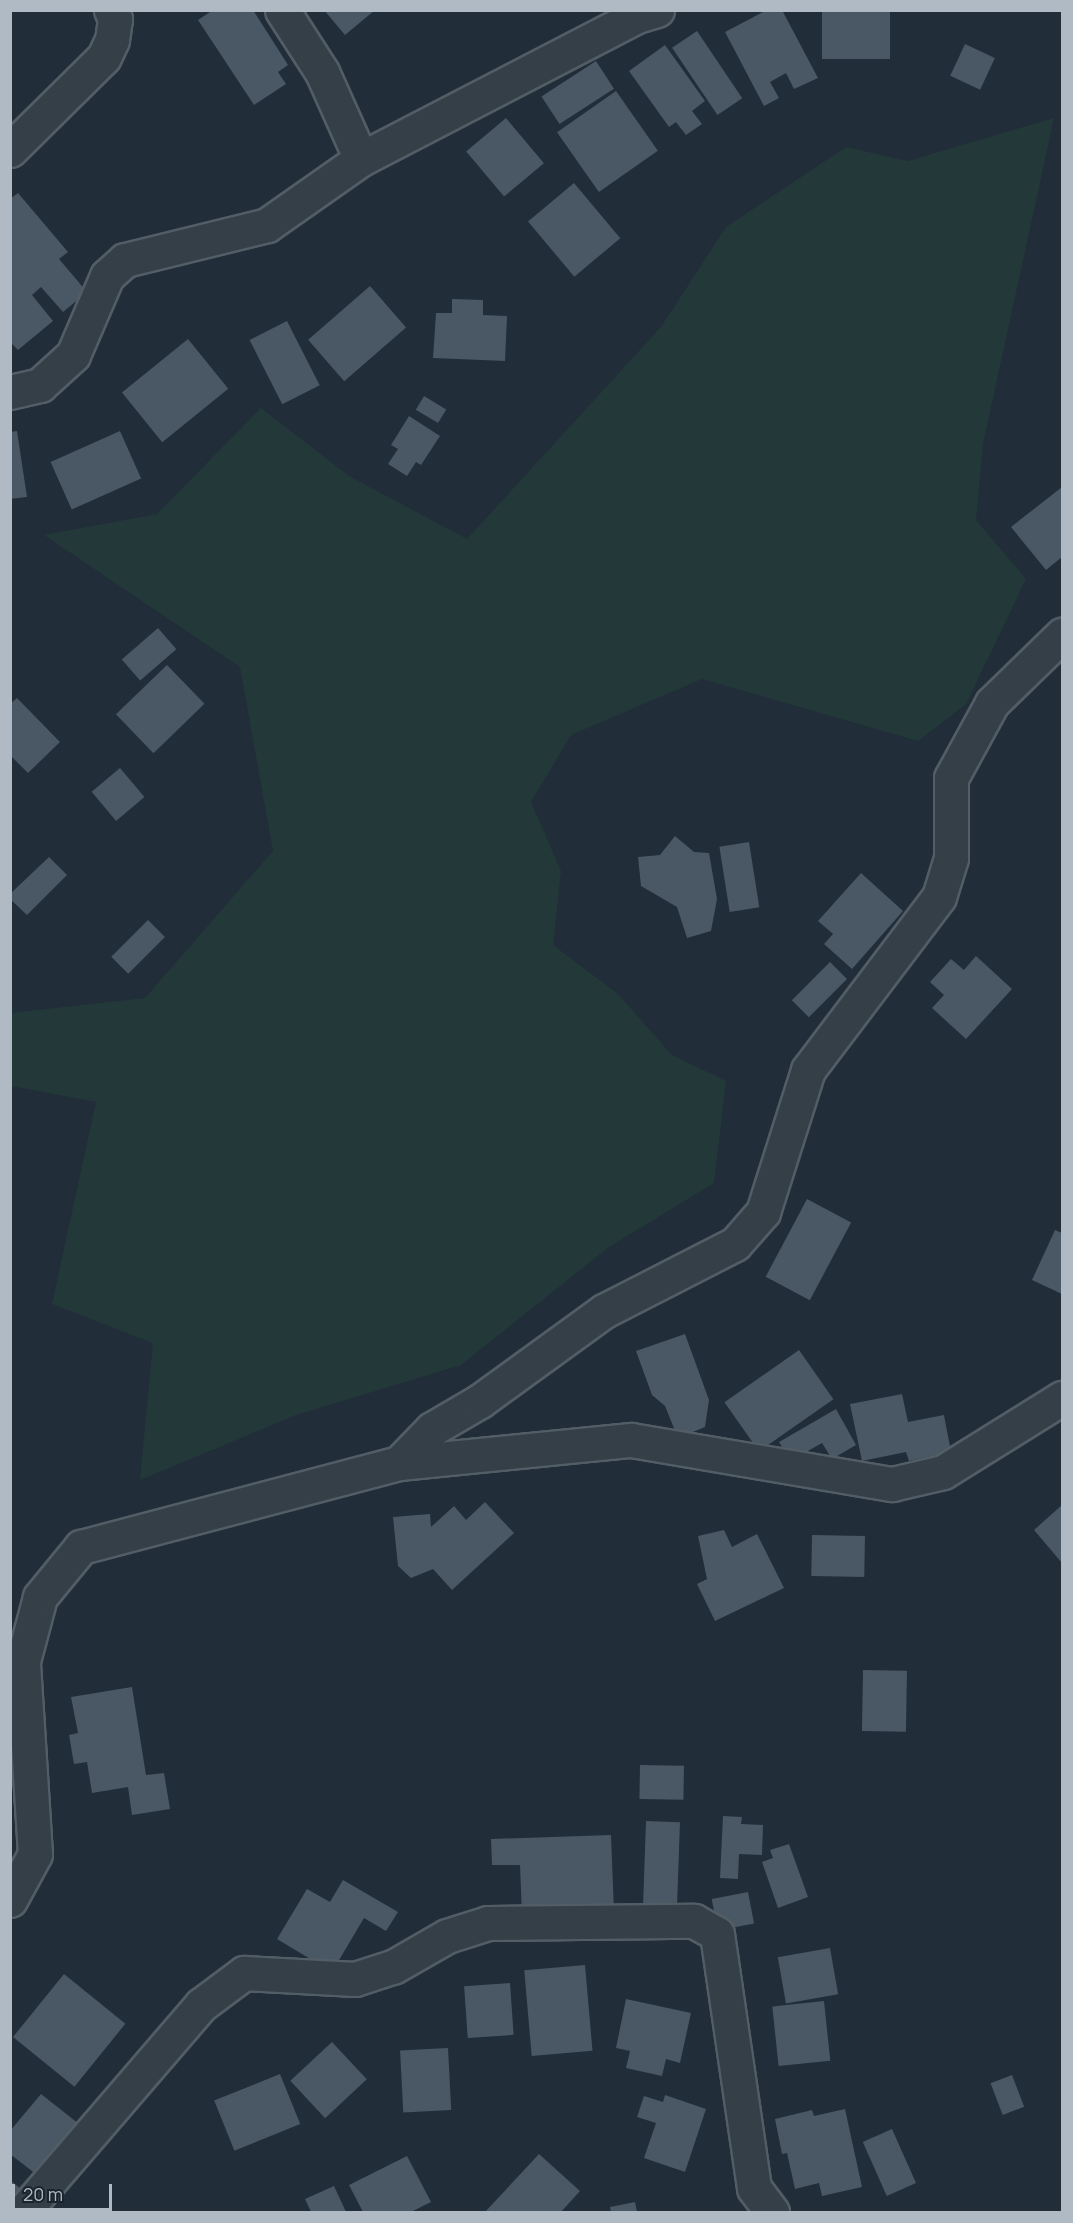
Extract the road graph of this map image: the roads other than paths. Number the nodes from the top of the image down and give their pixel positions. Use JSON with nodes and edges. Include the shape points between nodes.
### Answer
{"nodes":[{"id":1,"x":111,"y":10,"type":"edge"},
{"id":2,"x":282,"y":10,"type":"edge"},
{"id":3,"x":657,"y":10,"type":"edge"},
{"id":4,"x":10,"y":150,"type":"edge"},
{"id":5,"x":361,"y":159,"type":"junction"},
{"id":6,"x":10,"y":392,"type":"edge"},
{"id":7,"x":1062,"y":635,"type":"edge"},
{"id":8,"x":1062,"y":1398,"type":"edge"},
{"id":9,"x":399,"y":1463,"type":"junction"},
{"id":10,"x":10,"y":1900,"type":"edge"},
{"id":11,"x":29,"y":2211,"type":"edge"},
{"id":12,"x":772,"y":2212,"type":"edge"}],
"edges":[{"from":1,"to":4,"type":"street","via":[[115,19],[104,57]]},
{"from":2,"to":5,"type":"street","via":[[322,72]]},
{"from":3,"to":5,"type":"street","via":[[637,16]]},
{"from":5,"to":6,"type":"street","via":[[267,225],[125,260],[107,276],[73,355],[40,385]]},
{"from":7,"to":9,"type":"street","via":[[992,703],[951,778],[951,858],[939,897],[808,1070],[763,1212],[735,1244],[604,1311],[480,1401],[432,1429]]},
{"from":8,"to":9,"type":"street","via":[[944,1472],[892,1484],[631,1440]]},
{"from":9,"to":10,"type":"street","via":[[81,1547],[40,1597],[23,1661],[35,1854]]},
{"from":11,"to":12,"type":"street","via":[[201,2005],[244,1973],[355,1979],[393,1967],[447,1936],[488,1923],[694,1921],[717,1934],[754,2188]]}]}
